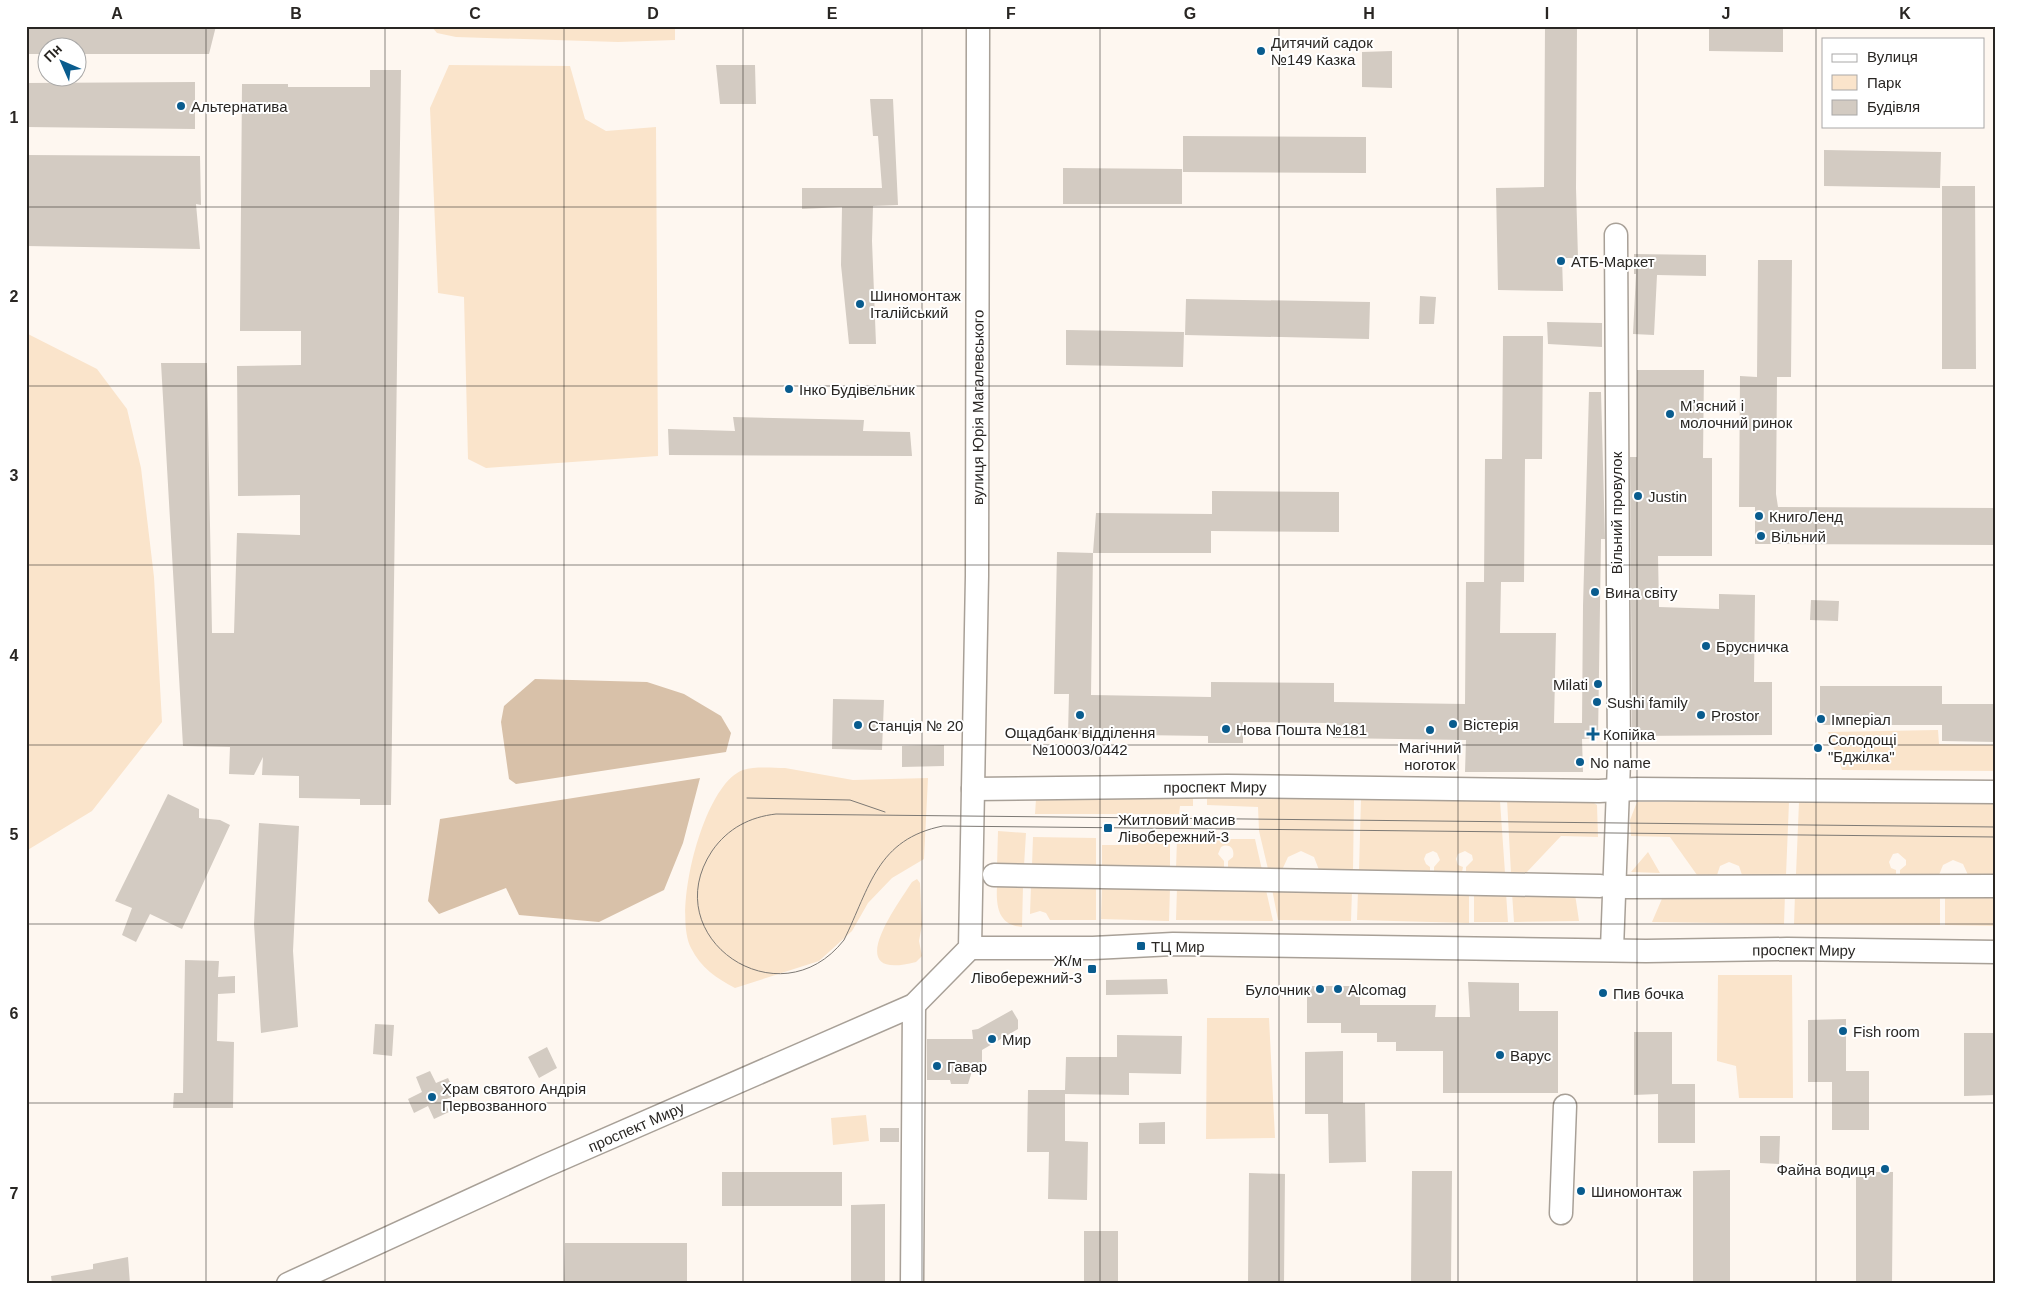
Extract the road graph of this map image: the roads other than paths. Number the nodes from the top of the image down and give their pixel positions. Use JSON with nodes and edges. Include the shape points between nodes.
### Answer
{"nodes":[{"id":1,"x":978,"y":26,"type":"edge"},
{"id":2,"x":1616,"y":235,"type":"dead end"},
{"id":3,"x":973,"y":789,"type":"junction"},
{"id":4,"x":1617,"y":791,"type":"junction"},
{"id":5,"x":1996,"y":792,"type":"edge"},
{"id":6,"x":994,"y":875,"type":"dead end"},
{"id":7,"x":1600,"y":886,"type":"dead end"},
{"id":8,"x":1996,"y":886,"type":"edge"},
{"id":9,"x":1626,"y":887,"type":"dead end"},
{"id":10,"x":970,"y":948,"type":"junction"},
{"id":11,"x":1612,"y":949,"type":"junction"},
{"id":12,"x":1996,"y":952,"type":"edge"},
{"id":13,"x":914,"y":1005,"type":"junction"},
{"id":14,"x":1565,"y":1106,"type":"dead end"},
{"id":15,"x":1561,"y":1213,"type":"dead end"},
{"id":16,"x":288,"y":1284,"type":"edge"},
{"id":17,"x":912,"y":1284,"type":"edge"}],
"edges":[{"from":1,"to":3,"type":"street","name":"вулиця Юрія Магалевського","via":[[977,576]]},
{"from":2,"to":4,"type":"street","name":"Вільний провулок"},
{"from":3,"to":4,"type":"street","name":"проспект Миру","via":[[1227,786]]},
{"from":3,"to":10,"type":"street"},
{"from":4,"to":5,"type":"street","name":"проспект Миру","via":[[1637,788]]},
{"from":4,"to":11,"type":"street"},
{"from":6,"to":7,"type":"street"},
{"from":8,"to":9,"type":"street"},
{"from":10,"to":11,"type":"street","name":"проспект Миру","via":[[1173,944]]},
{"from":10,"to":13,"type":"street","name":"проспект Миру"},
{"from":11,"to":12,"type":"street","name":"проспект Миру"},
{"from":13,"to":16,"type":"street","name":"проспект Миру","via":[[545,1166]]},
{"from":13,"to":17,"type":"street"},
{"from":14,"to":15,"type":"street"}]}
